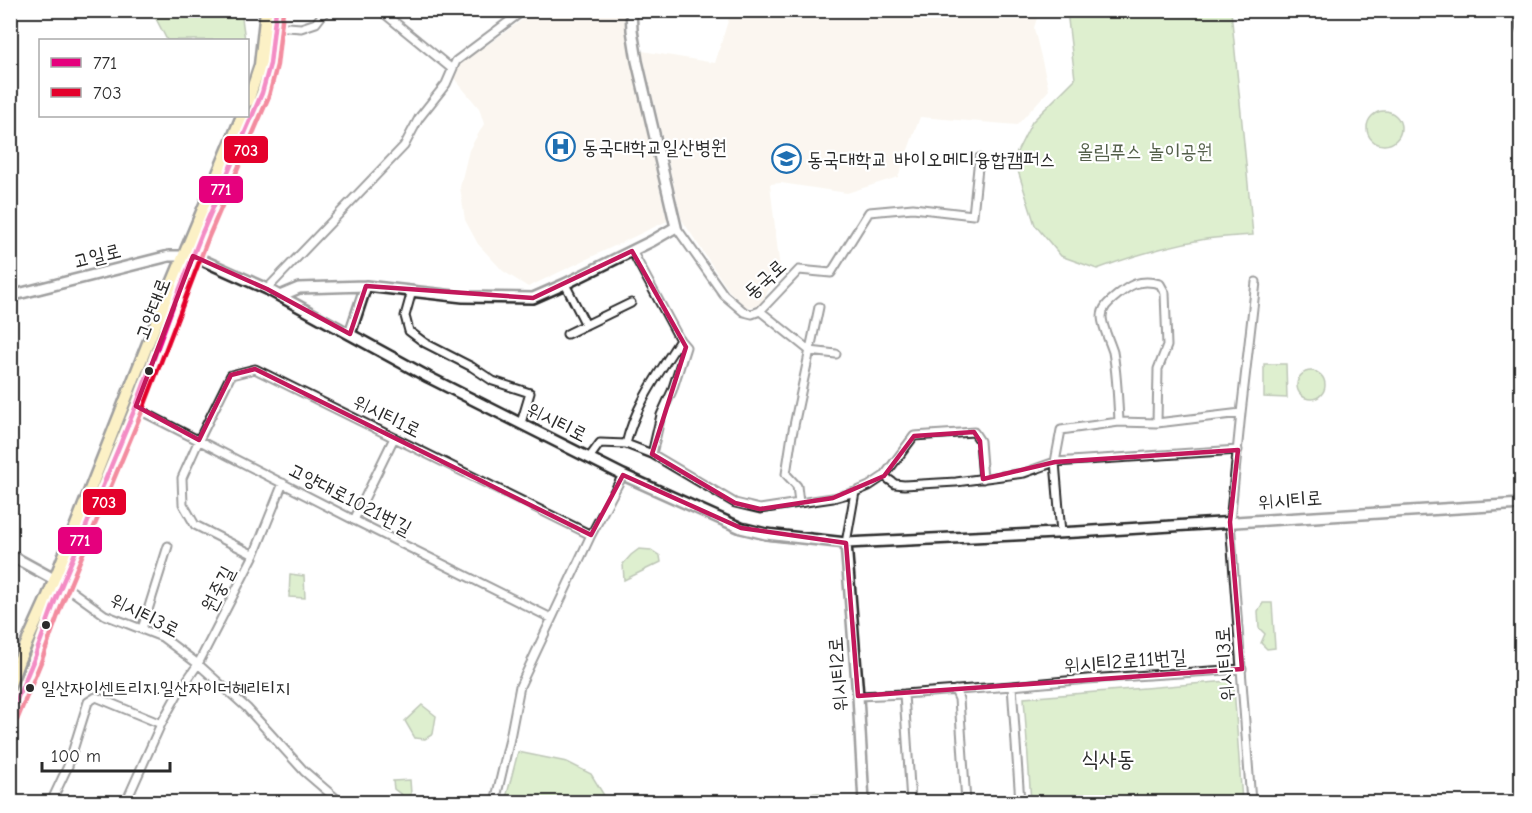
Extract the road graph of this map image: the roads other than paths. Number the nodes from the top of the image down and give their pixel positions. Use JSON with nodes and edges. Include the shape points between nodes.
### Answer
{"nodes":[{"id":1,"x":266,"y":10,"type":"edge"},
{"id":2,"x":276,"y":10,"type":"edge"},
{"id":3,"x":326,"y":10,"type":"edge"},
{"id":4,"x":380,"y":10,"type":"edge"},
{"id":5,"x":524,"y":10,"type":"edge"},
{"id":6,"x":631,"y":10,"type":"edge"},
{"id":7,"x":1520,"y":10,"type":"edge"},
{"id":8,"x":274,"y":26,"type":"junction"},
{"id":9,"x":1521,"y":29,"type":"edge"},
{"id":10,"x":452,"y":69,"type":"junction"},
{"id":11,"x":249,"y":98,"type":"edge"},
{"id":12,"x":242,"y":117,"type":"edge"},
{"id":13,"x":979,"y":158,"type":"dead end"},
{"id":14,"x":676,"y":227,"type":"junction"},
{"id":15,"x":632,"y":251,"type":"junction"},
{"id":16,"x":188,"y":256,"type":"junction"},
{"id":17,"x":1256,"y":282,"type":"dead end"},
{"id":18,"x":565,"y":284,"type":"junction"},
{"id":19,"x":366,"y":286,"type":"junction"},
{"id":20,"x":267,"y":289,"type":"junction"},
{"id":21,"x":412,"y":291,"type":"junction"},
{"id":22,"x":10,"y":296,"type":"edge"},
{"id":23,"x":280,"y":296,"type":"junction"},
{"id":24,"x":631,"y":303,"type":"dead end"},
{"id":25,"x":819,"y":307,"type":"dead end"},
{"id":26,"x":760,"y":311,"type":"junction"},
{"id":27,"x":586,"y":325,"type":"junction"},
{"id":28,"x":350,"y":334,"type":"junction"},
{"id":29,"x":567,"y":334,"type":"dead end"},
{"id":30,"x":680,"y":340,"type":"junction"},
{"id":31,"x":810,"y":351,"type":"junction"},
{"id":32,"x":836,"y":354,"type":"dead end"},
{"id":33,"x":136,"y":406,"type":"junction"},
{"id":34,"x":1240,"y":413,"type":"junction"},
{"id":35,"x":1119,"y":422,"type":"junction"},
{"id":36,"x":521,"y":423,"type":"junction"},
{"id":37,"x":1157,"y":423,"type":"junction"},
{"id":38,"x":394,"y":438,"type":"junction"},
{"id":39,"x":199,"y":440,"type":"junction"},
{"id":40,"x":626,"y":444,"type":"junction"},
{"id":41,"x":1238,"y":450,"type":"junction"},
{"id":42,"x":652,"y":454,"type":"junction"},
{"id":43,"x":589,"y":458,"type":"junction"},
{"id":44,"x":1055,"y":462,"type":"junction"},
{"id":45,"x":623,"y":475,"type":"junction"},
{"id":46,"x":884,"y":476,"type":"junction"},
{"id":47,"x":983,"y":479,"type":"junction"},
{"id":48,"x":283,"y":483,"type":"junction"},
{"id":49,"x":855,"y":492,"type":"junction"},
{"id":50,"x":799,"y":503,"type":"junction"},
{"id":51,"x":1521,"y":504,"type":"edge"},
{"id":52,"x":354,"y":520,"type":"junction"},
{"id":53,"x":1230,"y":522,"type":"junction"},
{"id":54,"x":1061,"y":533,"type":"junction"},
{"id":55,"x":591,"y":535,"type":"junction"},
{"id":56,"x":846,"y":543,"type":"junction"},
{"id":57,"x":168,"y":546,"type":"dead end"},
{"id":58,"x":10,"y":555,"type":"edge"},
{"id":59,"x":254,"y":555,"type":"junction"},
{"id":60,"x":58,"y":582,"type":"junction"},
{"id":61,"x":551,"y":618,"type":"junction"},
{"id":62,"x":142,"y":629,"type":"junction"},
{"id":63,"x":198,"y":664,"type":"junction"},
{"id":64,"x":1242,"y":669,"type":"junction"},
{"id":65,"x":10,"y":684,"type":"edge"},
{"id":66,"x":1011,"y":686,"type":"junction"},
{"id":67,"x":955,"y":690,"type":"junction"},
{"id":68,"x":903,"y":694,"type":"junction"},
{"id":69,"x":858,"y":696,"type":"junction"},
{"id":70,"x":10,"y":717,"type":"edge"},
{"id":71,"x":161,"y":724,"type":"junction"},
{"id":72,"x":51,"y":802,"type":"edge"},
{"id":73,"x":126,"y":802,"type":"edge"},
{"id":74,"x":340,"y":802,"type":"edge"},
{"id":75,"x":495,"y":802,"type":"edge"},
{"id":76,"x":864,"y":802,"type":"edge"},
{"id":77,"x":911,"y":802,"type":"edge"},
{"id":78,"x":966,"y":802,"type":"edge"},
{"id":79,"x":1020,"y":802,"type":"edge"},
{"id":80,"x":1251,"y":802,"type":"edge"}],
"edges":[{"from":1,"to":11,"type":"main road","via":[[260,64]]},
{"from":2,"to":8,"type":"main road","name":"고양대로"},
{"from":3,"to":8,"type":"street","via":[[316,23],[301,28]]},
{"from":4,"to":10,"type":"street"},
{"from":5,"to":10,"type":"street","via":[[456,61]]},
{"from":6,"to":14,"type":"main road","name":"동국로","via":[[637,61]]},
{"from":7,"to":9,"type":"main road"},
{"from":8,"to":16,"type":"main road","name":"고양대로","via":[[262,93]]},
{"from":10,"to":20,"type":"street","via":[[404,146]]},
{"from":12,"to":16,"type":"main road","name":"고양대로"},
{"from":13,"to":26,"type":"street","name":"동국로","via":[[973,214],[913,208],[869,212],[831,273],[799,270]]},
{"from":14,"to":15,"type":"main road"},
{"from":14,"to":26,"type":"street","name":"동국로","via":[[724,295],[744,312]]},
{"from":15,"to":18,"type":"main road"},
{"from":15,"to":30,"type":"street"},
{"from":16,"to":20,"type":"main road","name":"위시티로"},
{"from":16,"to":22,"type":"main road","name":"고일로","via":[[169,256]]},
{"from":16,"to":33,"type":"main road","name":"고양대로"},
{"from":16,"to":60,"type":"main road","name":"고양대로","via":[[159,314]]},
{"from":17,"to":34,"type":"street","name":"위시티3로"},
{"from":18,"to":21,"type":"main road","via":[[521,299]]},
{"from":18,"to":27,"type":"street"},
{"from":19,"to":21,"type":"main road"},
{"from":19,"to":23,"type":"main road","via":[[299,288]]},
{"from":19,"to":28,"type":"main road"},
{"from":20,"to":23,"type":"main road","name":"위시티로"},
{"from":21,"to":36,"type":"street","via":[[405,316],[409,331],[493,381],[530,393]]},
{"from":23,"to":28,"type":"main road","name":"위시티로"},
{"from":24,"to":27,"type":"street"},
{"from":25,"to":31,"type":"street"},
{"from":26,"to":31,"type":"street"},
{"from":27,"to":29,"type":"street"},
{"from":28,"to":36,"type":"main road","name":"위시티로"},
{"from":30,"to":40,"type":"street","via":[[651,384]]},
{"from":30,"to":42,"type":"street","via":[[686,347],[661,415]]},
{"from":31,"to":32,"type":"street"},
{"from":31,"to":50,"type":"street","via":[[786,474],[797,486]]},
{"from":33,"to":39,"type":"street","name":"고양대로1021번길"},
{"from":33,"to":60,"type":"main road","name":"고양대로"},
{"from":34,"to":37,"type":"street"},
{"from":34,"to":41,"type":"street","name":"위시티3로"},
{"from":35,"to":37,"type":"street"},
{"from":35,"to":37,"type":"street","via":[[1114,360],[1102,315],[1105,305],[1127,286],[1151,281],[1160,284],[1165,293],[1167,346],[1158,369]]},
{"from":35,"to":44,"type":"street","via":[[1061,430]]},
{"from":36,"to":43,"type":"main road","name":"위시티로"},
{"from":38,"to":39,"type":"street","name":"위시티1로","via":[[255,369],[231,375]]},
{"from":38,"to":52,"type":"street"},
{"from":38,"to":55,"type":"street","name":"위시티1로"},
{"from":39,"to":48,"type":"street","name":"고양대로1021번길"},
{"from":39,"to":59,"type":"street","name":"위시티1로","via":[[183,478],[183,504],[195,525]]},
{"from":40,"to":42,"type":"street"},
{"from":40,"to":43,"type":"street","via":[[600,443]]},
{"from":41,"to":44,"type":"street"},
{"from":41,"to":53,"type":"street","name":"위시티3로"},
{"from":42,"to":50,"type":"street","via":[[735,503],[760,509]]},
{"from":43,"to":45,"type":"main road","name":"위시티로"},
{"from":44,"to":47,"type":"street","via":[[1024,473]]},
{"from":44,"to":54,"type":"street"},
{"from":45,"to":55,"type":"street"},
{"from":45,"to":56,"type":"main road","name":"위시티로","via":[[741,528],[782,537]]},
{"from":46,"to":47,"type":"street","via":[[904,485]]},
{"from":46,"to":47,"type":"street","via":[[914,436],[974,432],[980,441]]},
{"from":46,"to":49,"type":"street"},
{"from":48,"to":52,"type":"street","name":"고양대로1021번길"},
{"from":48,"to":59,"type":"street","name":"원중길"},
{"from":49,"to":50,"type":"street"},
{"from":49,"to":56,"type":"street"},
{"from":51,"to":53,"type":"main road","name":"위시티로"},
{"from":52,"to":61,"type":"street","name":"고양대로1021번길"},
{"from":53,"to":54,"type":"main road","name":"위시티로"},
{"from":53,"to":64,"type":"street","name":"위시티3로"},
{"from":54,"to":56,"type":"main road","name":"위시티로"},
{"from":55,"to":61,"type":"street"},
{"from":56,"to":69,"type":"main road","name":"위시티2로"},
{"from":57,"to":62,"type":"street"},
{"from":58,"to":60,"type":"main road"},
{"from":59,"to":63,"type":"street","name":"원중길"},
{"from":60,"to":62,"type":"street","name":"위시티3로","via":[[105,615]]},
{"from":60,"to":65,"type":"main road","name":"고양대로"},
{"from":60,"to":70,"type":"main road","name":"고양대로","via":[[34,659]]},
{"from":61,"to":75,"type":"street","via":[[520,686]]},
{"from":62,"to":63,"type":"street","name":"위시티3로"},
{"from":63,"to":71,"type":"street","name":"원중길"},
{"from":63,"to":74,"type":"street","name":"위시티3로"},
{"from":64,"to":66,"type":"street","name":"위시티2로11번길"},
{"from":64,"to":80,"type":"street","name":"위시티3로"},
{"from":66,"to":67,"type":"street","name":"위시티2로11번길"},
{"from":66,"to":79,"type":"street"},
{"from":67,"to":68,"type":"street","name":"위시티2로11번길"},
{"from":67,"to":78,"type":"street","via":[[959,699]]},
{"from":68,"to":69,"type":"street","name":"위시티2로11번길"},
{"from":68,"to":77,"type":"street"},
{"from":69,"to":76,"type":"main road","name":"위시티2로"},
{"from":71,"to":72,"type":"street","via":[[96,697],[88,702],[68,766]]},
{"from":71,"to":73,"type":"street","name":"원중길"}]}
